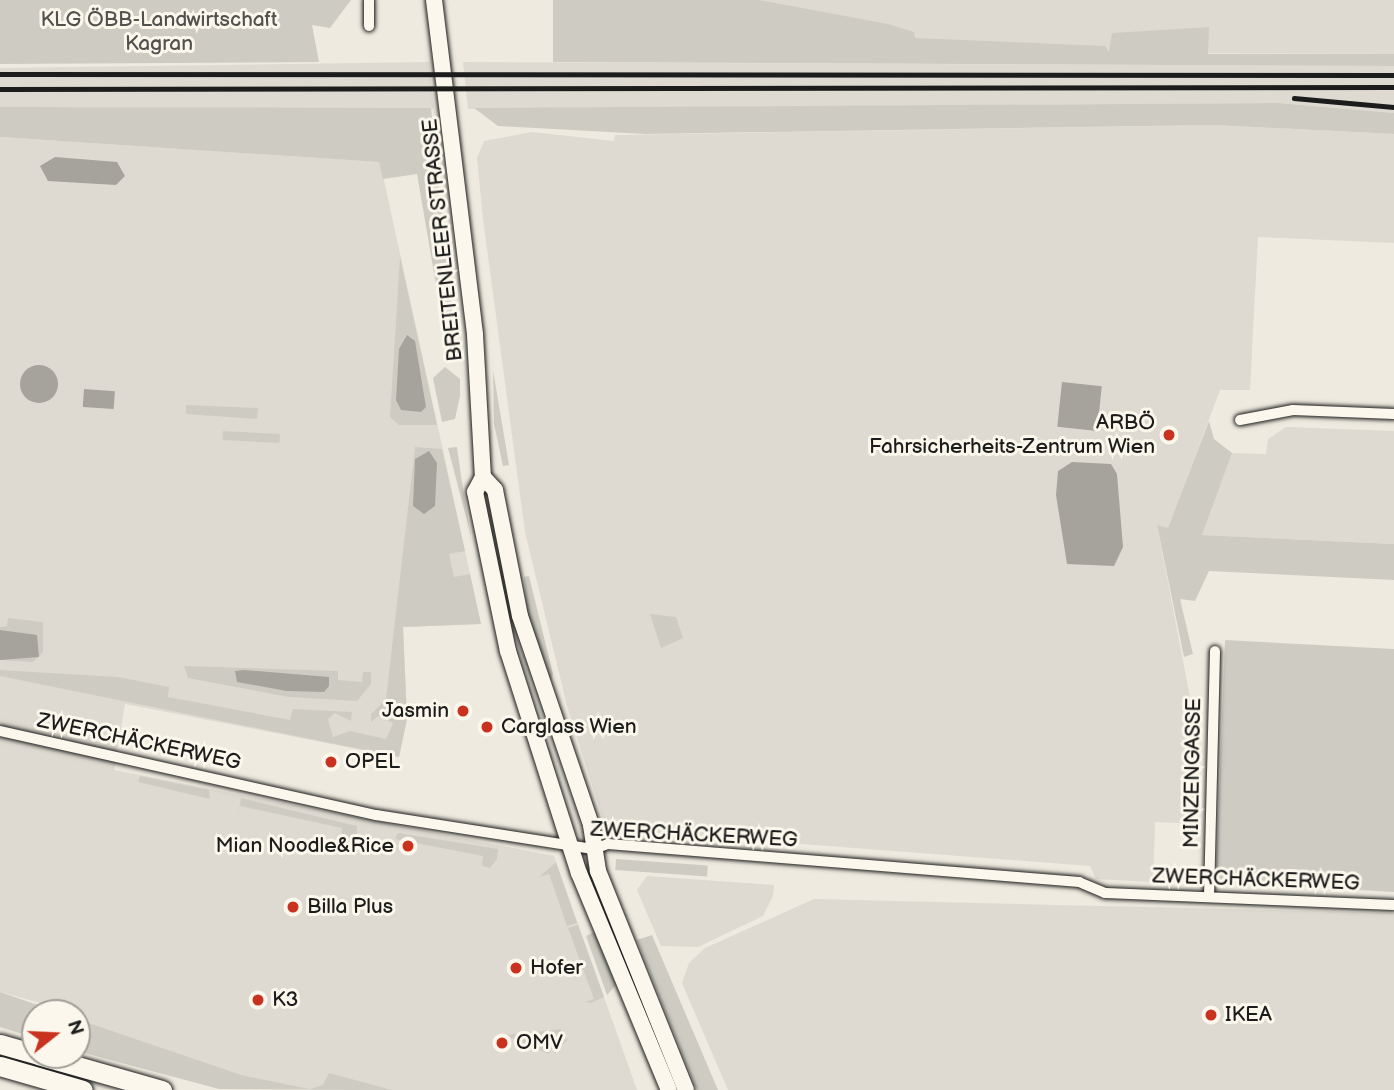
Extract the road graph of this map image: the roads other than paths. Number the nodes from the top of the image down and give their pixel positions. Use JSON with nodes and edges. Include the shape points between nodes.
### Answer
{"nodes":[{"id":1,"x":369,"y":0,"type":"edge"},
{"id":2,"x":434,"y":0,"type":"edge"},
{"id":3,"x":369,"y":26,"type":"dead end"},
{"id":4,"x":1394,"y":414,"type":"edge"},
{"id":5,"x":1240,"y":420,"type":"dead end"},
{"id":6,"x":483,"y":477,"type":"junction"},
{"id":7,"x":1215,"y":651,"type":"dead end"},
{"id":8,"x":0,"y":731,"type":"edge"},
{"id":9,"x":572,"y":846,"type":"junction"},
{"id":10,"x":594,"y":849,"type":"junction"},
{"id":11,"x":1209,"y":897,"type":"junction"},
{"id":12,"x":1394,"y":905,"type":"edge"},
{"id":13,"x":0,"y":1044,"type":"edge"},
{"id":14,"x":21,"y":1050,"type":"edge"},
{"id":15,"x":0,"y":1066,"type":"edge"},
{"id":16,"x":86,"y":1069,"type":"edge"},
{"id":17,"x":83,"y":1090,"type":"edge"},
{"id":18,"x":162,"y":1090,"type":"edge"},
{"id":19,"x":669,"y":1090,"type":"edge"},
{"id":20,"x":686,"y":1090,"type":"edge"}],
"edges":[{"from":1,"to":3,"type":"street"},
{"from":2,"to":6,"type":"main road","name":"BREITENLEER STRASSE","via":[[475,335]]},
{"from":4,"to":5,"type":"street","via":[[1293,410]]},
{"from":6,"to":9,"type":"main road","name":"BREITENLEER STRASSE","via":[[475,492],[503,632]]},
{"from":6,"to":10,"type":"main road","name":"BREITENLEER STRASSE","via":[[495,489],[520,616]]},
{"from":7,"to":11,"type":"street","name":"MINZENGASSE"},
{"from":8,"to":9,"type":"street","name":"ZWERCHÄCKERWEG","via":[[376,815]]},
{"from":9,"to":10,"type":"street","name":"ZWERCHÄCKERWEG"},
{"from":9,"to":19,"type":"main road","name":"BREITENLEER STRASSE"},
{"from":10,"to":11,"type":"street","name":"ZWERCHÄCKERWEG","via":[[608,844],[1079,882],[1105,893]]},
{"from":10,"to":20,"type":"main road","name":"BREITENLEER STRASSE","via":[[597,871]]},
{"from":11,"to":12,"type":"street","name":"ZWERCHÄCKERWEG"},
{"from":13,"to":14,"type":"highway"},
{"from":15,"to":17,"type":"highway"},
{"from":16,"to":18,"type":"highway"}]}
